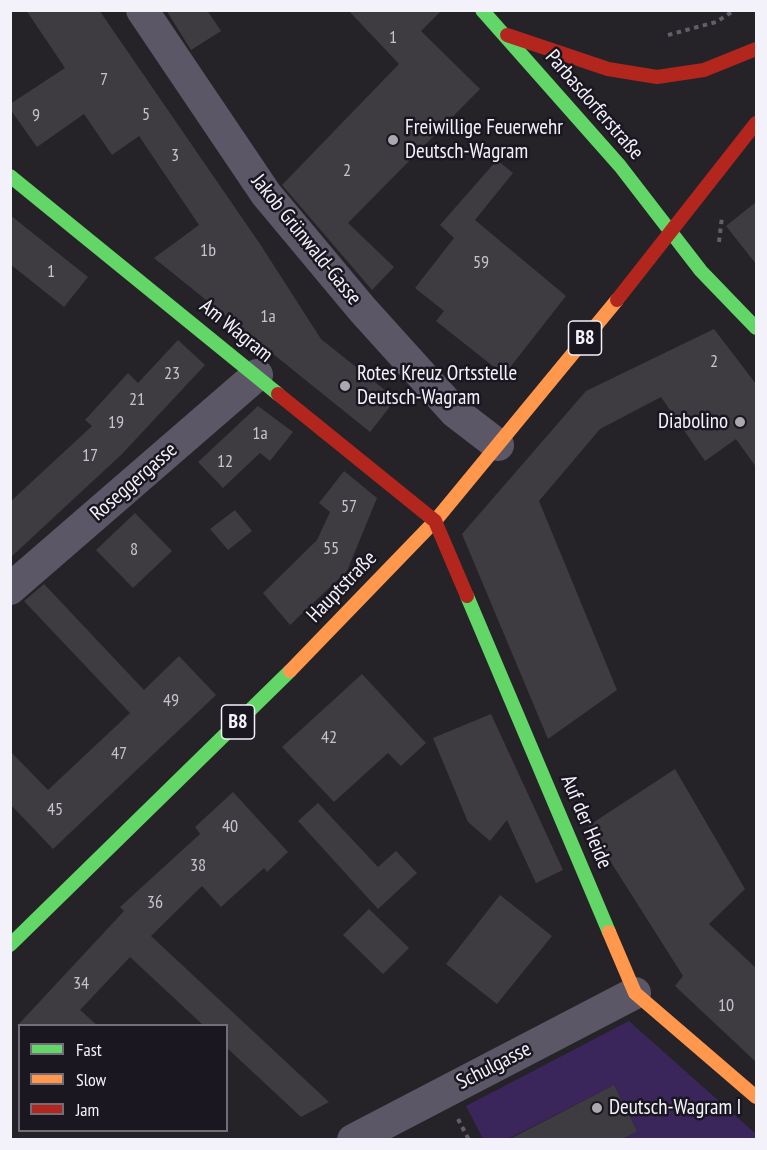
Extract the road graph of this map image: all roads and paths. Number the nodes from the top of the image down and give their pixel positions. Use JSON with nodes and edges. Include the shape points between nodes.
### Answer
{"nodes":[{"id":1,"x":142,"y":10,"type":"edge"},
{"id":2,"x":482,"y":10,"type":"edge"},
{"id":3,"x":735,"y":10,"type":"edge"},
{"id":4,"x":503,"y":33,"type":"junction"},
{"id":5,"x":668,"y":35,"type":"dead end"},
{"id":6,"x":756,"y":49,"type":"edge"},
{"id":7,"x":756,"y":123,"type":"edge"},
{"id":8,"x":10,"y":176,"type":"edge"},
{"id":9,"x":672,"y":230,"type":"junction"},
{"id":10,"x":756,"y":328,"type":"edge"},
{"id":11,"x":257,"y":375,"type":"junction"},
{"id":12,"x":498,"y":445,"type":"junction"},
{"id":13,"x":435,"y":521,"type":"junction"},
{"id":14,"x":10,"y":589,"type":"edge"},
{"id":15,"x":10,"y":945,"type":"edge"},
{"id":16,"x":635,"y":993,"type":"junction"},
{"id":17,"x":756,"y":1097,"type":"edge"},
{"id":18,"x":353,"y":1140,"type":"edge"}],
"edges":[{"from":1,"to":12,"type":"street","name":"Jakob Grünwald-Gasse","via":[[266,194],[362,309],[455,411]]},
{"from":2,"to":4,"type":"main road","name":"Parbasdorferstraße"},
{"from":3,"to":5,"type":"path","via":[[716,22]]},
{"from":4,"to":6,"type":"main road","via":[[608,69],[657,76],[704,70]]},
{"from":4,"to":9,"type":"main road","name":"Parbasdorferstraße"},
{"from":7,"to":9,"type":"main road","number":"B8"},
{"from":8,"to":11,"type":"main road","name":"Am Wagram"},
{"from":9,"to":10,"type":"main road","name":"Parbasdorferstraße","via":[[701,271]]},
{"from":9,"to":12,"type":"main road","name":"Hauptstraße","number":"B8"},
{"from":11,"to":13,"type":"main road","name":"Am Wagram"},
{"from":11,"to":14,"type":"street","name":"Roseggergasse"},
{"from":12,"to":13,"type":"main road","name":"Hauptstraße","number":"B8"},
{"from":13,"to":15,"type":"main road","name":"Hauptstraße","number":"B8","via":[[300,661]]},
{"from":13,"to":16,"type":"main road","name":"Auf der Heide"},
{"from":16,"to":17,"type":"main road","name":"Auf der Heide"},
{"from":16,"to":18,"type":"street","name":"Schulgasse"}]}
